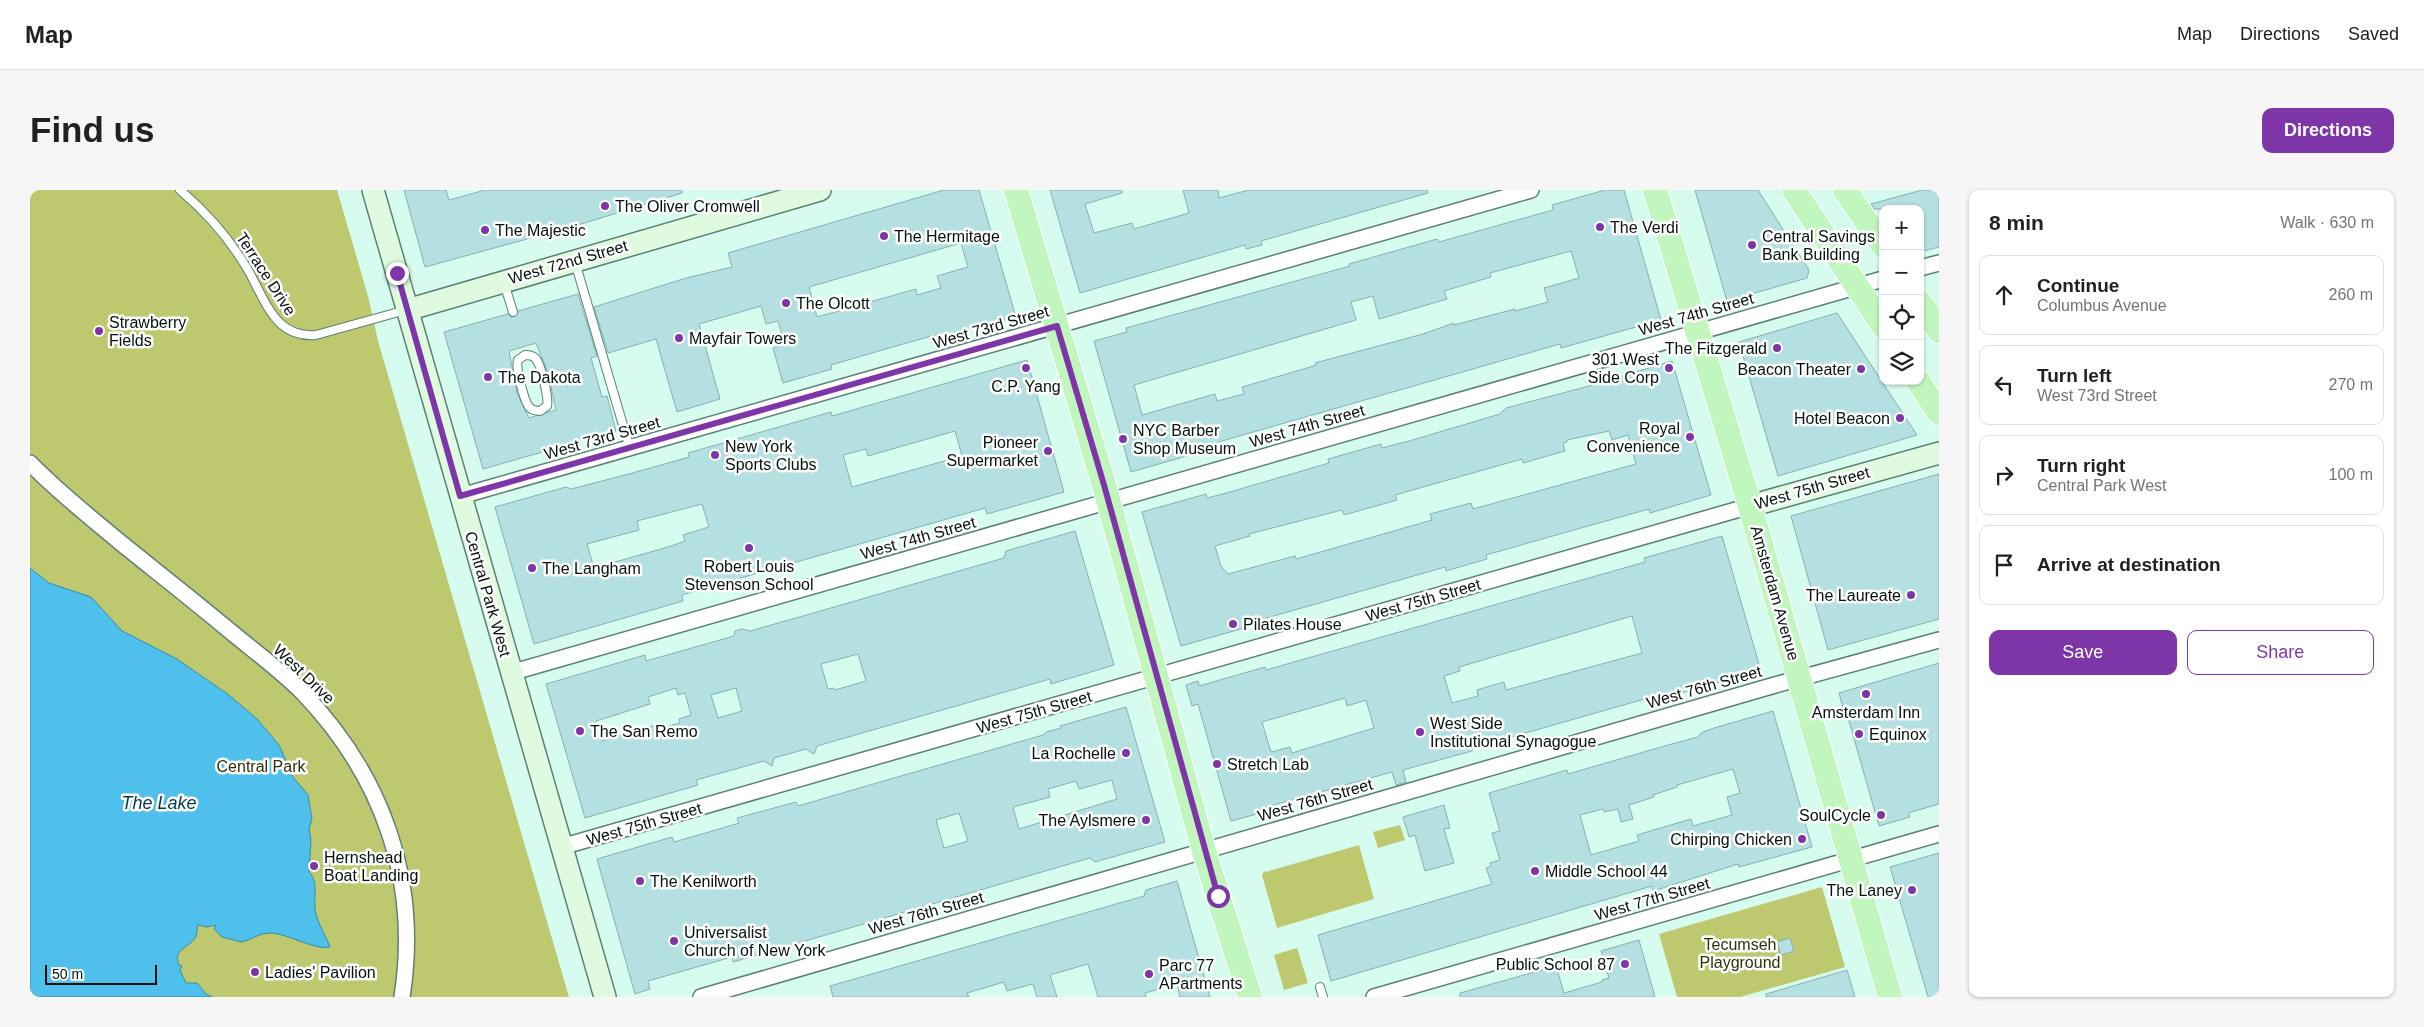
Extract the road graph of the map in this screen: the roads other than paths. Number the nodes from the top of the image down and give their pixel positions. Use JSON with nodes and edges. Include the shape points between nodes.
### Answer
{"nodes":[{"id":1,"x":180,"y":190,"type":"edge"},
{"id":2,"x":373,"y":190,"type":"edge"},
{"id":3,"x":820,"y":190,"type":"edge"},
{"id":4,"x":1016,"y":190,"type":"edge"},
{"id":5,"x":1531,"y":190,"type":"edge"},
{"id":6,"x":1655,"y":190,"type":"edge"},
{"id":7,"x":1794,"y":190,"type":"edge"},
{"id":8,"x":1845,"y":190,"type":"edge"},
{"id":9,"x":1879,"y":240,"type":"edge"},
{"id":10,"x":574,"y":260,"type":"junction"},
{"id":11,"x":1939,"y":263,"type":"edge"},
{"id":12,"x":1924,"y":267,"type":"edge"},
{"id":13,"x":1879,"y":280,"type":"edge"},
{"id":14,"x":503,"y":281,"type":"junction"},
{"id":15,"x":1858,"y":287,"type":"junction"},
{"id":16,"x":1924,"y":308,"type":"edge"},
{"id":17,"x":407,"y":310,"type":"junction"},
{"id":18,"x":512,"y":312,"type":"dead end"},
{"id":19,"x":1879,"y":320,"type":"edge"},
{"id":20,"x":1057,"y":326,"type":"junction"},
{"id":21,"x":1939,"y":331,"type":"edge"},
{"id":22,"x":1697,"y":332,"type":"junction"},
{"id":23,"x":316,"y":335,"type":"joint"},
{"id":24,"x":524,"y":351,"type":"joint"},
{"id":25,"x":1921,"y":385,"type":"edge"},
{"id":26,"x":1939,"y":413,"type":"edge"},
{"id":27,"x":630,"y":449,"type":"junction"},
{"id":28,"x":1939,"y":453,"type":"edge"},
{"id":29,"x":30,"y":463,"type":"edge"},
{"id":30,"x":460,"y":496,"type":"junction"},
{"id":31,"x":1109,"y":502,"type":"junction"},
{"id":32,"x":1750,"y":506,"type":"junction"},
{"id":33,"x":1939,"y":640,"type":"edge"},
{"id":34,"x":510,"y":673,"type":"junction"},
{"id":35,"x":1157,"y":676,"type":"junction"},
{"id":36,"x":1799,"y":678,"type":"junction"},
{"id":37,"x":1939,"y":834,"type":"edge"},
{"id":38,"x":561,"y":847,"type":"junction"},
{"id":39,"x":1204,"y":851,"type":"junction"},
{"id":40,"x":1851,"y":860,"type":"junction"},
{"id":41,"x":1320,"y":987,"type":"dead end"},
{"id":42,"x":402,"y":997,"type":"edge"},
{"id":43,"x":605,"y":997,"type":"edge"},
{"id":44,"x":702,"y":997,"type":"edge"},
{"id":45,"x":1250,"y":997,"type":"edge"},
{"id":46,"x":1323,"y":997,"type":"edge"},
{"id":47,"x":1374,"y":997,"type":"edge"},
{"id":48,"x":1890,"y":997,"type":"edge"}],
"edges":[{"from":1,"to":23,"type":"lane","name":"Terrace Drive","via":[[236,250],[276,319],[292,332]]},
{"from":2,"to":17,"type":"main road","name":"Central Park West"},
{"from":3,"to":10,"type":"main road","name":"West 72nd Street"},
{"from":4,"to":20,"type":"main road"},
{"from":5,"to":20,"type":"street","name":"West 73rd Street"},
{"from":6,"to":22,"type":"main road","name":"Amsterdam Avenue"},
{"from":7,"to":15,"type":"main road"},
{"from":8,"to":9,"type":"main road"},
{"from":10,"to":14,"type":"main road","name":"West 72nd Street"},
{"from":10,"to":27,"type":"lane"},
{"from":11,"to":12,"type":"street"},
{"from":13,"to":15,"type":"street","name":"West 74th Street"},
{"from":14,"to":17,"type":"main road","name":"West 72nd Street"},
{"from":14,"to":18,"type":"lane"},
{"from":15,"to":19,"type":"main road"},
{"from":15,"to":22,"type":"street","name":"West 74th Street"},
{"from":16,"to":21,"type":"main road"},
{"from":17,"to":23,"type":"lane","name":"West 72nd Street"},
{"from":17,"to":30,"type":"main road","name":"Central Park West"},
{"from":20,"to":27,"type":"street","name":"West 73rd Street"},
{"from":20,"to":31,"type":"main road"},
{"from":22,"to":31,"type":"street","name":"West 74th Street"},
{"from":22,"to":32,"type":"main road","name":"Amsterdam Avenue"},
{"from":24,"to":24,"type":"lane","via":[[517,367],[528,406],[541,411],[548,404],[548,397],[537,360]]},
{"from":25,"to":26,"type":"main road"},
{"from":27,"to":30,"type":"street","name":"West 73rd Street"},
{"from":28,"to":32,"type":"main road","name":"West 75th Street"},
{"from":29,"to":42,"type":"street","name":"West Drive","via":[[70,501],[285,676],[348,747],[378,804],[396,852],[406,918]]},
{"from":30,"to":34,"type":"main road","name":"Central Park West"},
{"from":31,"to":34,"type":"street","name":"West 74th Street"},
{"from":31,"to":35,"type":"main road"},
{"from":32,"to":35,"type":"street","name":"West 75th Street"},
{"from":32,"to":36,"type":"main road","name":"Amsterdam Avenue"},
{"from":33,"to":36,"type":"street","name":"West 76th Street"},
{"from":34,"to":38,"type":"main road","name":"Central Park West"},
{"from":35,"to":38,"type":"street","name":"West 75th Street"},
{"from":35,"to":39,"type":"main road"},
{"from":36,"to":39,"type":"street","name":"West 76th Street"},
{"from":36,"to":40,"type":"main road","name":"Amsterdam Avenue"},
{"from":37,"to":40,"type":"street","name":"West 77th Street"},
{"from":38,"to":43,"type":"main road","name":"Central Park West"},
{"from":39,"to":44,"type":"street","name":"West 76th Street"},
{"from":39,"to":45,"type":"main road"},
{"from":40,"to":47,"type":"street","name":"West 77th Street"},
{"from":40,"to":48,"type":"main road","name":"Amsterdam Avenue"},
{"from":41,"to":46,"type":"lane"}]}
